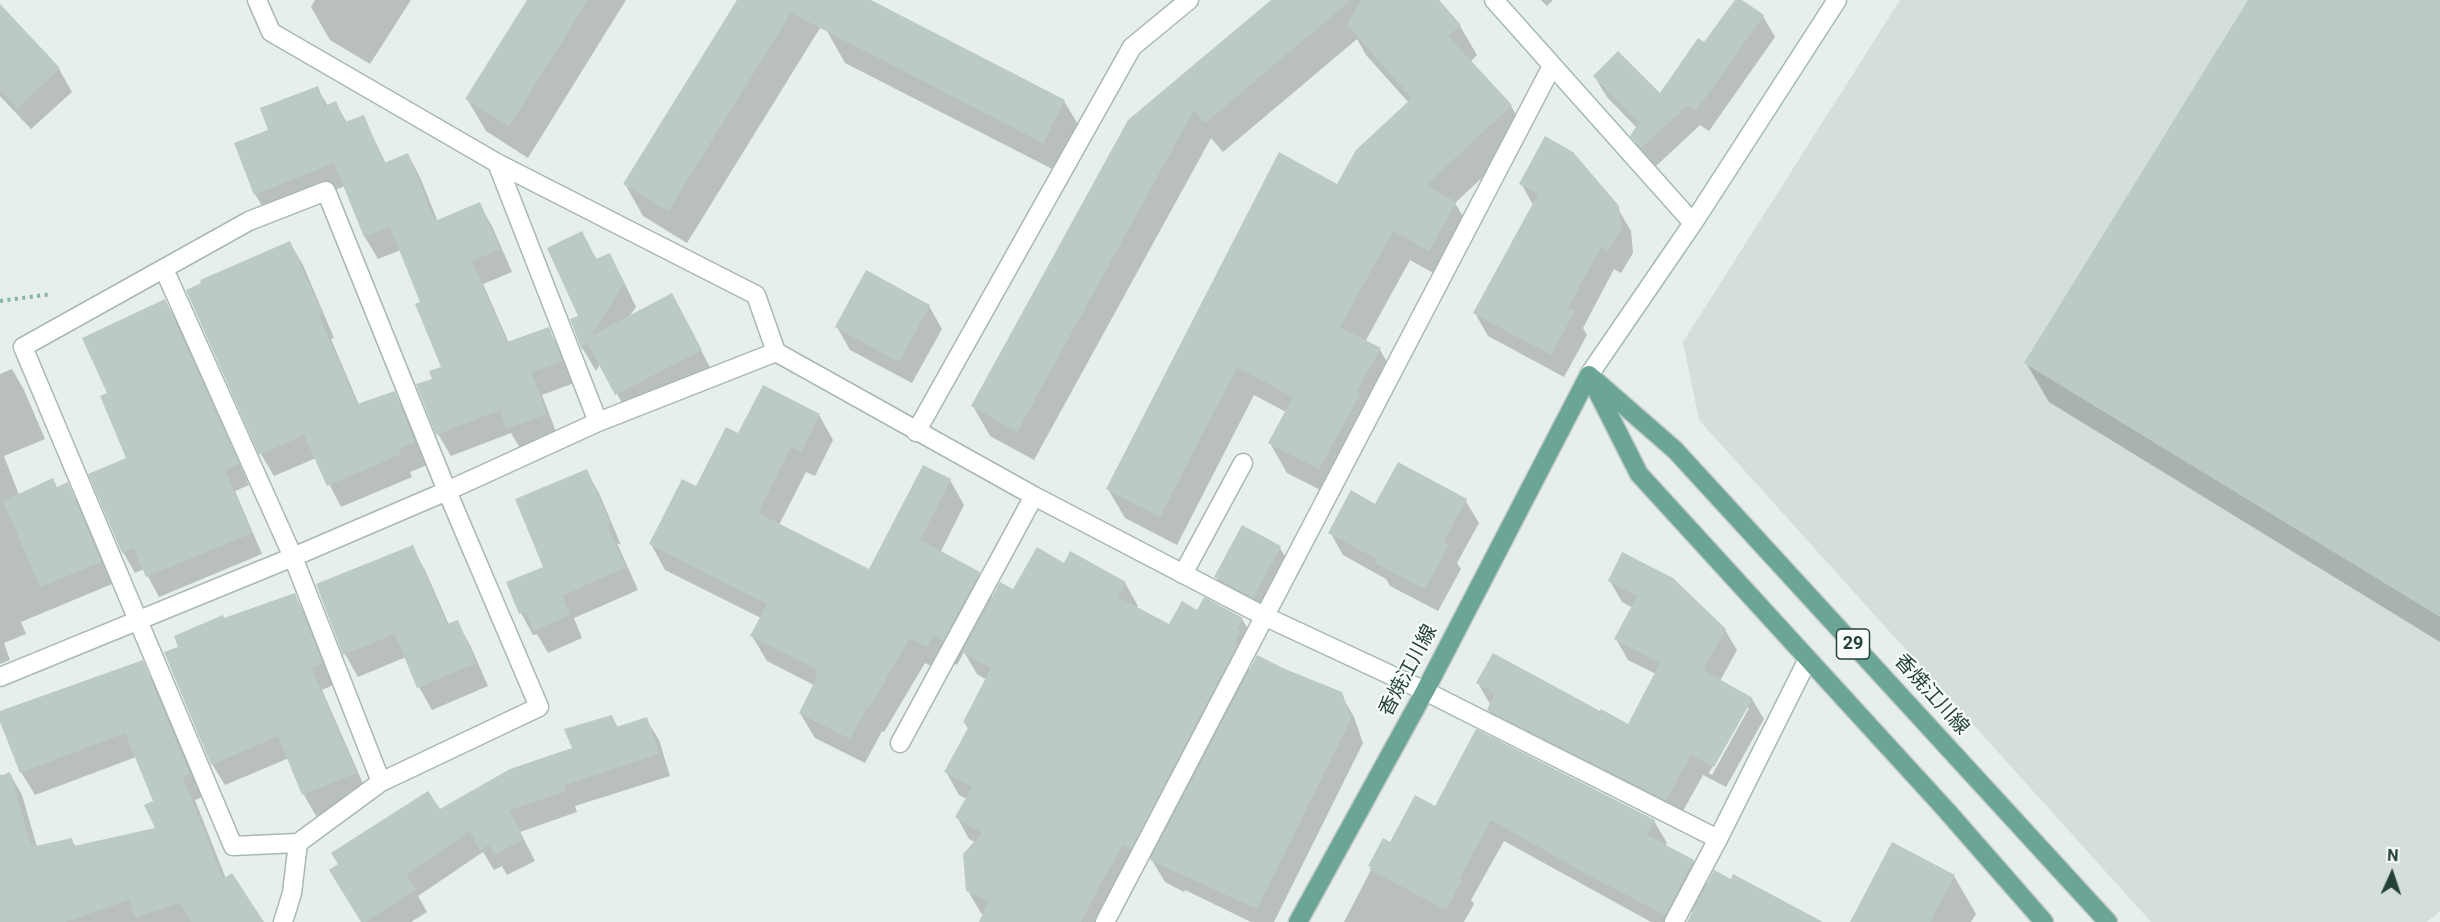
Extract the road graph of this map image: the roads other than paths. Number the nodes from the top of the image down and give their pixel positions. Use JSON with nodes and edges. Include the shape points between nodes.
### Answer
{"nodes":[{"id":1,"x":258,"y":0,"type":"edge"},
{"id":2,"x":1189,"y":0,"type":"edge"},
{"id":3,"x":1494,"y":0,"type":"edge"},
{"id":4,"x":1837,"y":0,"type":"edge"},
{"id":5,"x":1552,"y":66,"type":"junction"},
{"id":6,"x":497,"y":163,"type":"junction"},
{"id":7,"x":1693,"y":223,"type":"junction"},
{"id":8,"x":164,"y":269,"type":"junction"},
{"id":9,"x":776,"y":352,"type":"junction"},
{"id":10,"x":1589,"y":375,"type":"junction"},
{"id":11,"x":598,"y":422,"type":"junction"},
{"id":12,"x":916,"y":432,"type":"junction"},
{"id":13,"x":1243,"y":463,"type":"dead end"},
{"id":14,"x":447,"y":491,"type":"junction"},
{"id":15,"x":1034,"y":496,"type":"junction"},
{"id":16,"x":293,"y":557,"type":"junction"},
{"id":17,"x":1183,"y":574,"type":"junction"},
{"id":18,"x":1264,"y":616,"type":"junction"},
{"id":19,"x":139,"y":619,"type":"junction"},
{"id":20,"x":1808,"y":659,"type":"junction"},
{"id":21,"x":0,"y":677,"type":"edge"},
{"id":22,"x":1425,"y":691,"type":"junction"},
{"id":23,"x":900,"y":743,"type":"dead end"},
{"id":24,"x":381,"y":782,"type":"junction"},
{"id":25,"x":1718,"y":839,"type":"junction"},
{"id":26,"x":298,"y":843,"type":"junction"},
{"id":27,"x":283,"y":922,"type":"edge"},
{"id":28,"x":1105,"y":922,"type":"edge"},
{"id":29,"x":1298,"y":922,"type":"edge"},
{"id":30,"x":1674,"y":922,"type":"edge"},
{"id":31,"x":2044,"y":922,"type":"edge"},
{"id":32,"x":2108,"y":922,"type":"edge"}],
"edges":[{"from":1,"to":6,"type":"street","via":[[271,32]]},
{"from":2,"to":12,"type":"street","via":[[1132,48]]},
{"from":3,"to":5,"type":"street"},
{"from":4,"to":7,"type":"street"},
{"from":5,"to":7,"type":"street"},
{"from":5,"to":18,"type":"street"},
{"from":6,"to":9,"type":"street","via":[[756,296]]},
{"from":6,"to":11,"type":"street"},
{"from":7,"to":10,"type":"street"},
{"from":8,"to":14,"type":"street","via":[[249,222],[326,191]]},
{"from":8,"to":16,"type":"street"},
{"from":8,"to":19,"type":"street","via":[[23,347]]},
{"from":9,"to":11,"type":"street"},
{"from":9,"to":12,"type":"street"},
{"from":10,"to":20,"type":"main road","number":"29","via":[[1639,474]]},
{"from":10,"to":22,"type":"main road","name":"香焼江川線"},
{"from":10,"to":32,"type":"main road","name":"香焼江川線","number":"29","via":[[1676,450]]},
{"from":11,"to":14,"type":"street"},
{"from":12,"to":15,"type":"street"},
{"from":13,"to":17,"type":"street"},
{"from":14,"to":16,"type":"street"},
{"from":14,"to":24,"type":"street","via":[[539,706]]},
{"from":15,"to":17,"type":"street"},
{"from":15,"to":23,"type":"street"},
{"from":16,"to":19,"type":"street"},
{"from":16,"to":24,"type":"street"},
{"from":17,"to":18,"type":"street"},
{"from":18,"to":22,"type":"street"},
{"from":18,"to":28,"type":"street"},
{"from":19,"to":21,"type":"street"},
{"from":19,"to":26,"type":"street","via":[[233,846]]},
{"from":20,"to":25,"type":"street"},
{"from":20,"to":31,"type":"main road","number":"29"},
{"from":22,"to":25,"type":"street"},
{"from":22,"to":29,"type":"main road","name":"香焼江川線"},
{"from":24,"to":26,"type":"street"},
{"from":25,"to":30,"type":"street"},
{"from":26,"to":27,"type":"street","via":[[292,893]]}]}
